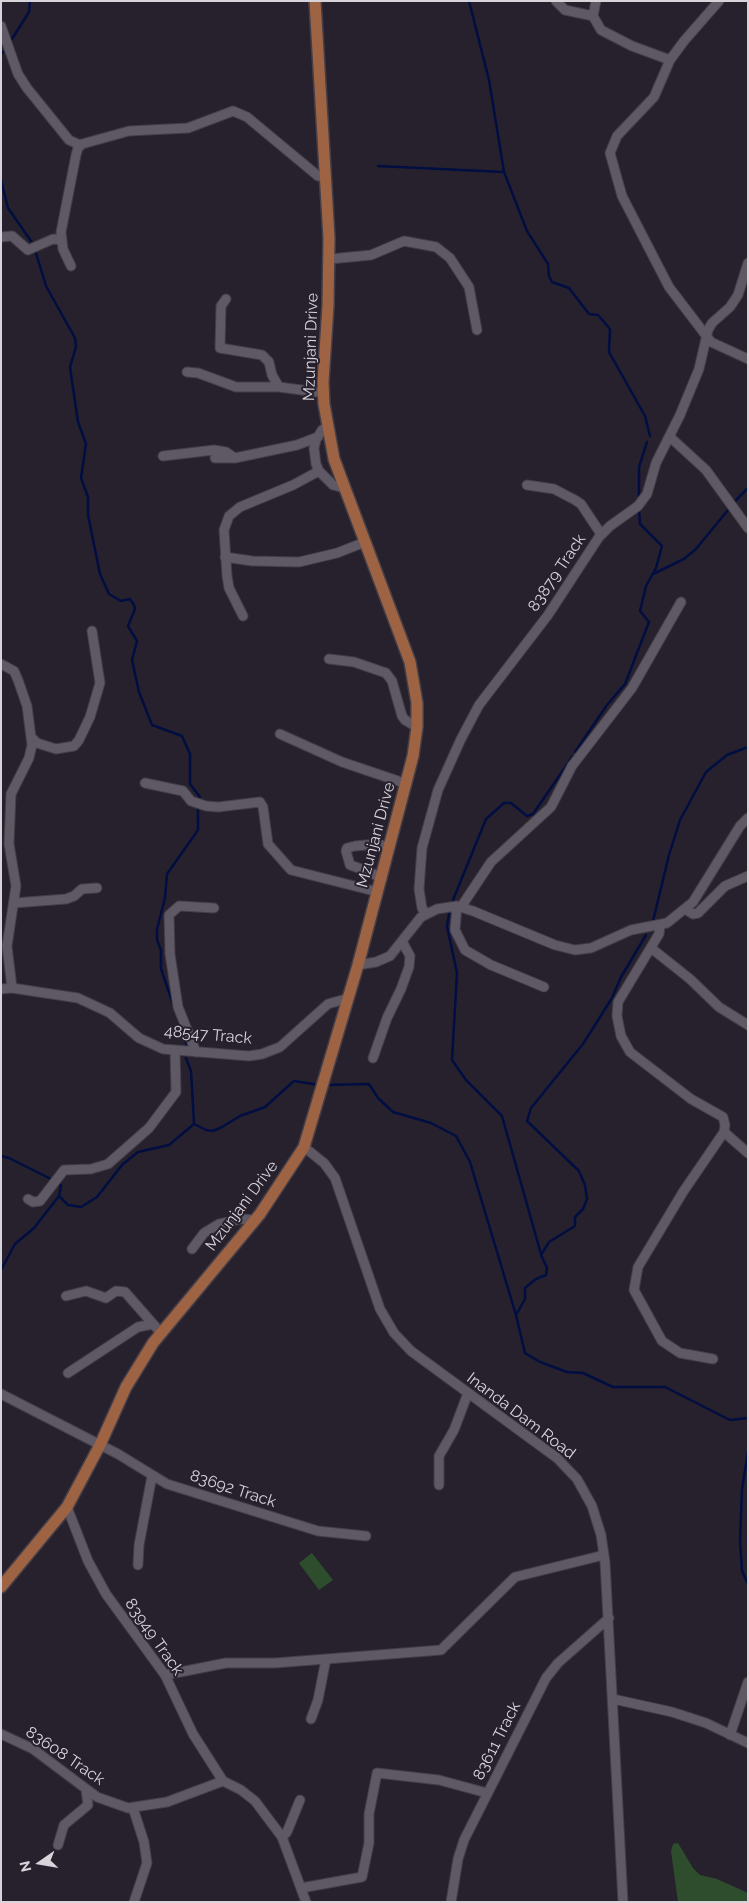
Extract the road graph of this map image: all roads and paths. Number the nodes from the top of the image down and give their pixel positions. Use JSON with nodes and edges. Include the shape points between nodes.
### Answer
{"nodes":[{"id":1,"x":315,"y":1,"type":"edge"},
{"id":2,"x":556,"y":1,"type":"edge"},
{"id":3,"x":596,"y":1,"type":"edge"},
{"id":4,"x":719,"y":1,"type":"edge"},
{"id":5,"x":593,"y":16,"type":"junction"},
{"id":6,"x":1,"y":26,"type":"edge"},
{"id":7,"x":670,"y":60,"type":"junction"},
{"id":8,"x":80,"y":145,"type":"junction"},
{"id":9,"x":326,"y":178,"type":"junction"},
{"id":10,"x":1,"y":237,"type":"edge"},
{"id":11,"x":61,"y":240,"type":"junction"},
{"id":12,"x":330,"y":259,"type":"junction"},
{"id":13,"x":748,"y":263,"type":"edge"},
{"id":14,"x":71,"y":266,"type":"dead end"},
{"id":15,"x":226,"y":299,"type":"dead end"},
{"id":16,"x":477,"y":330,"type":"dead end"},
{"id":17,"x":707,"y":338,"type":"junction"},
{"id":18,"x":748,"y":359,"type":"edge"},
{"id":19,"x":187,"y":372,"type":"dead end"},
{"id":20,"x":279,"y":387,"type":"junction"},
{"id":21,"x":324,"y":393,"type":"junction"},
{"id":22,"x":327,"y":427,"type":"junction"},
{"id":23,"x":318,"y":437,"type":"junction"},
{"id":24,"x":670,"y":437,"type":"junction"},
{"id":25,"x":163,"y":456,"type":"dead end"},
{"id":26,"x":215,"y":458,"type":"dead end"},
{"id":27,"x":235,"y":458,"type":"junction"},
{"id":28,"x":319,"y":471,"type":"junction"},
{"id":29,"x":527,"y":485,"type":"dead end"},
{"id":30,"x":344,"y":488,"type":"junction"},
{"id":31,"x":748,"y":528,"type":"edge"},
{"id":32,"x":601,"y":534,"type":"junction"},
{"id":33,"x":365,"y":542,"type":"junction"},
{"id":34,"x":225,"y":557,"type":"junction"},
{"id":35,"x":681,"y":602,"type":"dead end"},
{"id":36,"x":243,"y":616,"type":"dead end"},
{"id":37,"x":92,"y":631,"type":"dead end"},
{"id":38,"x":329,"y":659,"type":"dead end"},
{"id":39,"x":1,"y":664,"type":"edge"},
{"id":40,"x":417,"y":727,"type":"junction"},
{"id":41,"x":280,"y":734,"type":"dead end"},
{"id":42,"x":31,"y":737,"type":"junction"},
{"id":43,"x":145,"y":783,"type":"dead end"},
{"id":44,"x":407,"y":784,"type":"junction"},
{"id":45,"x":748,"y":818,"type":"edge"},
{"id":46,"x":390,"y":847,"type":"junction"},
{"id":47,"x":748,"y":876,"type":"edge"},
{"id":48,"x":382,"y":879,"type":"junction"},
{"id":49,"x":97,"y":888,"type":"dead end"},
{"id":50,"x":378,"y":892,"type":"junction"},
{"id":51,"x":14,"y":903,"type":"junction"},
{"id":52,"x":459,"y":907,"type":"junction"},
{"id":53,"x":214,"y":908,"type":"dead end"},
{"id":54,"x":686,"y":909,"type":"junction"},
{"id":55,"x":426,"y":914,"type":"junction"},
{"id":56,"x":660,"y":926,"type":"junction"},
{"id":57,"x":403,"y":943,"type":"junction"},
{"id":58,"x":651,"y":948,"type":"junction"},
{"id":59,"x":358,"y":965,"type":"junction"},
{"id":60,"x":544,"y":987,"type":"dead end"},
{"id":61,"x":12,"y":988,"type":"junction"},
{"id":62,"x":1,"y":989,"type":"edge"},
{"id":63,"x":349,"y":998,"type":"junction"},
{"id":64,"x":748,"y":1025,"type":"edge"},
{"id":65,"x":175,"y":1050,"type":"junction"},
{"id":66,"x":196,"y":1052,"type":"junction"},
{"id":67,"x":373,"y":1058,"type":"dead end"},
{"id":68,"x":724,"y":1132,"type":"junction"},
{"id":69,"x":304,"y":1147,"type":"junction"},
{"id":70,"x":748,"y":1153,"type":"edge"},
{"id":71,"x":28,"y":1199,"type":"dead end"},
{"id":72,"x":256,"y":1220,"type":"junction"},
{"id":73,"x":192,"y":1249,"type":"dead end"},
{"id":74,"x":66,"y":1296,"type":"dead end"},
{"id":75,"x":152,"y":1324,"type":"junction"},
{"id":76,"x":161,"y":1333,"type":"junction"},
{"id":77,"x":713,"y":1359,"type":"dead end"},
{"id":78,"x":68,"y":1373,"type":"dead end"},
{"id":79,"x":1,"y":1394,"type":"edge"},
{"id":80,"x":468,"y":1394,"type":"junction"},
{"id":81,"x":100,"y":1445,"type":"junction"},
{"id":82,"x":152,"y":1476,"type":"junction"},
{"id":83,"x":439,"y":1485,"type":"dead end"},
{"id":84,"x":68,"y":1507,"type":"junction"},
{"id":85,"x":366,"y":1536,"type":"dead end"},
{"id":86,"x":604,"y":1555,"type":"junction"},
{"id":87,"x":138,"y":1565,"type":"dead end"},
{"id":88,"x":1,"y":1587,"type":"edge"},
{"id":89,"x":609,"y":1618,"type":"junction"},
{"id":90,"x":326,"y":1659,"type":"junction"},
{"id":91,"x":165,"y":1676,"type":"junction"},
{"id":92,"x":748,"y":1682,"type":"edge"},
{"id":93,"x":613,"y":1699,"type":"junction"},
{"id":94,"x":311,"y":1719,"type":"dead end"},
{"id":95,"x":1,"y":1734,"type":"edge"},
{"id":96,"x":730,"y":1735,"type":"junction"},
{"id":97,"x":748,"y":1744,"type":"edge"},
{"id":98,"x":223,"y":1781,"type":"junction"},
{"id":99,"x":86,"y":1790,"type":"junction"},
{"id":100,"x":487,"y":1793,"type":"junction"},
{"id":101,"x":300,"y":1800,"type":"dead end"},
{"id":102,"x":133,"y":1808,"type":"junction"},
{"id":103,"x":282,"y":1837,"type":"junction"},
{"id":104,"x":58,"y":1845,"type":"dead end"},
{"id":105,"x":301,"y":1888,"type":"junction"},
{"id":106,"x":134,"y":1902,"type":"edge"},
{"id":107,"x":306,"y":1902,"type":"edge"},
{"id":108,"x":451,"y":1902,"type":"edge"},
{"id":109,"x":623,"y":1902,"type":"edge"}],
"edges":[{"from":1,"to":9,"type":"main road","name":"Mzunjani Drive"},
{"from":2,"to":5,"type":"street","via":[[565,10]]},
{"from":3,"to":5,"type":"street"},
{"from":4,"to":7,"type":"street"},
{"from":5,"to":7,"type":"street","via":[[601,30],[616,40]]},
{"from":6,"to":8,"type":"street","via":[[18,74],[27,88],[69,140]]},
{"from":7,"to":17,"type":"street","via":[[654,97],[617,136],[610,152],[622,196],[669,287]]},
{"from":8,"to":9,"type":"street","via":[[129,130],[188,128],[233,111],[247,117],[318,176]]},
{"from":8,"to":11,"type":"street","via":[[72,170]]},
{"from":9,"to":12,"type":"main road","name":"Mzunjani Drive"},
{"from":10,"to":11,"type":"street","via":[[12,236],[24,250],[53,239]]},
{"from":11,"to":14,"type":"street"},
{"from":12,"to":16,"type":"street","via":[[371,255],[404,241],[436,247],[450,258],[469,287]]},
{"from":12,"to":21,"type":"main road","name":"Mzunjani Drive"},
{"from":13,"to":17,"type":"street","name":"83879 Track","via":[[738,295],[712,323]]},
{"from":15,"to":20,"type":"street","via":[[221,306],[220,348],[262,355],[269,362]]},
{"from":17,"to":18,"type":"street","via":[[717,346]]},
{"from":17,"to":24,"type":"street","name":"83879 Track","via":[[700,369]]},
{"from":19,"to":20,"type":"street","via":[[236,387]]},
{"from":20,"to":21,"type":"street"},
{"from":21,"to":22,"type":"main road","name":"Mzunjani Drive"},
{"from":22,"to":23,"type":"street"},
{"from":22,"to":30,"type":"main road","name":"Mzunjani Drive"},
{"from":23,"to":27,"type":"street","via":[[297,445]]},
{"from":23,"to":28,"type":"street","via":[[314,457]]},
{"from":24,"to":31,"type":"street","via":[[706,470]]},
{"from":24,"to":32,"type":"street","name":"83879 Track","via":[[656,463],[644,499]]},
{"from":25,"to":27,"type":"street","via":[[214,450]]},
{"from":26,"to":27,"type":"street"},
{"from":28,"to":30,"type":"street","via":[[333,485]]},
{"from":28,"to":34,"type":"street","via":[[233,511],[225,523]]},
{"from":29,"to":32,"type":"street","via":[[554,489],[575,500]]},
{"from":30,"to":33,"type":"main road","name":"Mzunjani Drive"},
{"from":32,"to":55,"type":"street","name":"83879 Track","via":[[548,615],[480,705],[451,760],[438,790],[422,848],[419,889]]},
{"from":33,"to":34,"type":"street","via":[[338,553],[299,562]]},
{"from":33,"to":40,"type":"main road","name":"Mzunjani Drive","via":[[410,662],[416,690]]},
{"from":34,"to":36,"type":"street","via":[[229,588]]},
{"from":35,"to":52,"type":"street","via":[[632,688],[572,766],[551,807],[491,862]]},
{"from":37,"to":42,"type":"street","via":[[100,683],[79,740],[74,746],[56,748],[37,743]]},
{"from":38,"to":40,"type":"street","via":[[354,662],[386,674],[392,681],[402,716]]},
{"from":39,"to":42,"type":"street","via":[[14,671],[18,680],[27,706]]},
{"from":40,"to":44,"type":"main road","name":"Mzunjani Drive"},
{"from":41,"to":44,"type":"street","via":[[342,762]]},
{"from":42,"to":51,"type":"street","via":[[31,754],[11,794],[9,844],[16,876]]},
{"from":43,"to":50,"type":"street","via":[[183,791],[191,801],[206,806],[260,802],[268,844],[291,870]]},
{"from":44,"to":46,"type":"main road","name":"Mzunjani Drive"},
{"from":45,"to":54,"type":"street"},
{"from":46,"to":48,"type":"main road","name":"Mzunjani Drive"},
{"from":46,"to":48,"type":"street","via":[[377,844],[355,846],[346,851],[350,865]]},
{"from":47,"to":54,"type":"street","via":[[725,886],[698,913],[693,914]]},
{"from":48,"to":50,"type":"main road","name":"Mzunjani Drive"},
{"from":49,"to":51,"type":"street","via":[[82,889],[66,898]]},
{"from":50,"to":59,"type":"main road","name":"Mzunjani Drive"},
{"from":51,"to":61,"type":"street","via":[[7,946]]},
{"from":52,"to":55,"type":"street","via":[[437,909]]},
{"from":52,"to":56,"type":"street","via":[[575,950],[591,948],[631,930]]},
{"from":52,"to":60,"type":"street","via":[[455,930],[465,950],[490,965]]},
{"from":53,"to":66,"type":"street","via":[[179,906],[169,915],[178,1007]]},
{"from":54,"to":56,"type":"street"},
{"from":55,"to":57,"type":"street"},
{"from":56,"to":58,"type":"street"},
{"from":57,"to":59,"type":"street","via":[[385,959]]},
{"from":57,"to":67,"type":"street","via":[[410,956],[409,967]]},
{"from":58,"to":64,"type":"street","via":[[715,1004]]},
{"from":58,"to":68,"type":"street","via":[[618,1002],[616,1016],[624,1043],[630,1052],[680,1091],[722,1117]]},
{"from":59,"to":63,"type":"main road","name":"Mzunjani Drive"},
{"from":61,"to":62,"type":"street","name":"48547 Track"},
{"from":61,"to":65,"type":"street","name":"48547 Track","via":[[78,998],[110,1013],[153,1046]]},
{"from":63,"to":66,"type":"street","name":"48547 Track","via":[[328,1004],[292,1038],[273,1050],[249,1056]]},
{"from":63,"to":69,"type":"main road","name":"Mzunjani Drive"},
{"from":65,"to":66,"type":"street","name":"48547 Track"},
{"from":65,"to":71,"type":"street","via":[[176,1092],[149,1128],[108,1164],[91,1169],[66,1169],[40,1201]]},
{"from":68,"to":70,"type":"street"},
{"from":68,"to":77,"type":"street","via":[[683,1192],[638,1267],[633,1282],[634,1290],[662,1341],[680,1353]]},
{"from":69,"to":72,"type":"main road","name":"Mzunjani Drive"},
{"from":69,"to":80,"type":"street","name":"Inanda Dam Road","via":[[324,1163],[335,1178],[380,1309],[394,1333],[411,1351]]},
{"from":72,"to":73,"type":"street","via":[[241,1219],[219,1224],[204,1233]]},
{"from":72,"to":76,"type":"main road","name":"Mzunjani Drive"},
{"from":74,"to":75,"type":"street","via":[[86,1291],[106,1298],[116,1291],[123,1291],[132,1297]]},
{"from":75,"to":76,"type":"street"},
{"from":75,"to":78,"type":"street","via":[[138,1327]]},
{"from":76,"to":81,"type":"main road","name":"Mzunjani Drive","via":[[126,1387]]},
{"from":79,"to":81,"type":"street","name":"83692 Track"},
{"from":80,"to":83,"type":"street","via":[[454,1430],[439,1456]]},
{"from":80,"to":86,"type":"street","name":"Inanda Dam Road","via":[[556,1458],[576,1479],[592,1506]]},
{"from":81,"to":82,"type":"street","name":"83692 Track"},
{"from":81,"to":84,"type":"main road","name":"Mzunjani Drive"},
{"from":82,"to":85,"type":"street","name":"83692 Track","via":[[168,1484],[318,1531]]},
{"from":82,"to":87,"type":"street"},
{"from":84,"to":88,"type":"main road","name":"Mzunjani Drive"},
{"from":84,"to":91,"type":"street","name":"83949 Track","via":[[88,1561],[106,1594]]},
{"from":86,"to":89,"type":"street","name":"Inanda Dam Road"},
{"from":86,"to":90,"type":"street","via":[[515,1577],[441,1650]]},
{"from":89,"to":93,"type":"street","name":"Inanda Dam Road"},
{"from":89,"to":100,"type":"street","name":"83611 Track","via":[[558,1663],[546,1678]]},
{"from":90,"to":91,"type":"street","via":[[226,1663]]},
{"from":90,"to":94,"type":"street"},
{"from":91,"to":98,"type":"street","name":"83949 Track","via":[[193,1734]]},
{"from":92,"to":96,"type":"street"},
{"from":93,"to":96,"type":"street","via":[[672,1712]]},
{"from":93,"to":109,"type":"street","name":"Inanda Dam Road"},
{"from":95,"to":99,"type":"street","name":"83608 Track","via":[[33,1750]]},
{"from":96,"to":97,"type":"street"},
{"from":98,"to":102,"type":"street","via":[[167,1802]]},
{"from":98,"to":103,"type":"street","via":[[255,1801]]},
{"from":99,"to":102,"type":"street","name":"83608 Track","via":[[97,1797]]},
{"from":99,"to":104,"type":"street","via":[[88,1805],[64,1825]]},
{"from":100,"to":105,"type":"street","via":[[439,1780],[377,1774],[362,1877]]},
{"from":100,"to":108,"type":"street","name":"83611 Track","via":[[464,1840]]},
{"from":101,"to":103,"type":"street"},
{"from":102,"to":106,"type":"street","via":[[147,1863]]},
{"from":103,"to":105,"type":"street"},
{"from":105,"to":107,"type":"street"}]}
